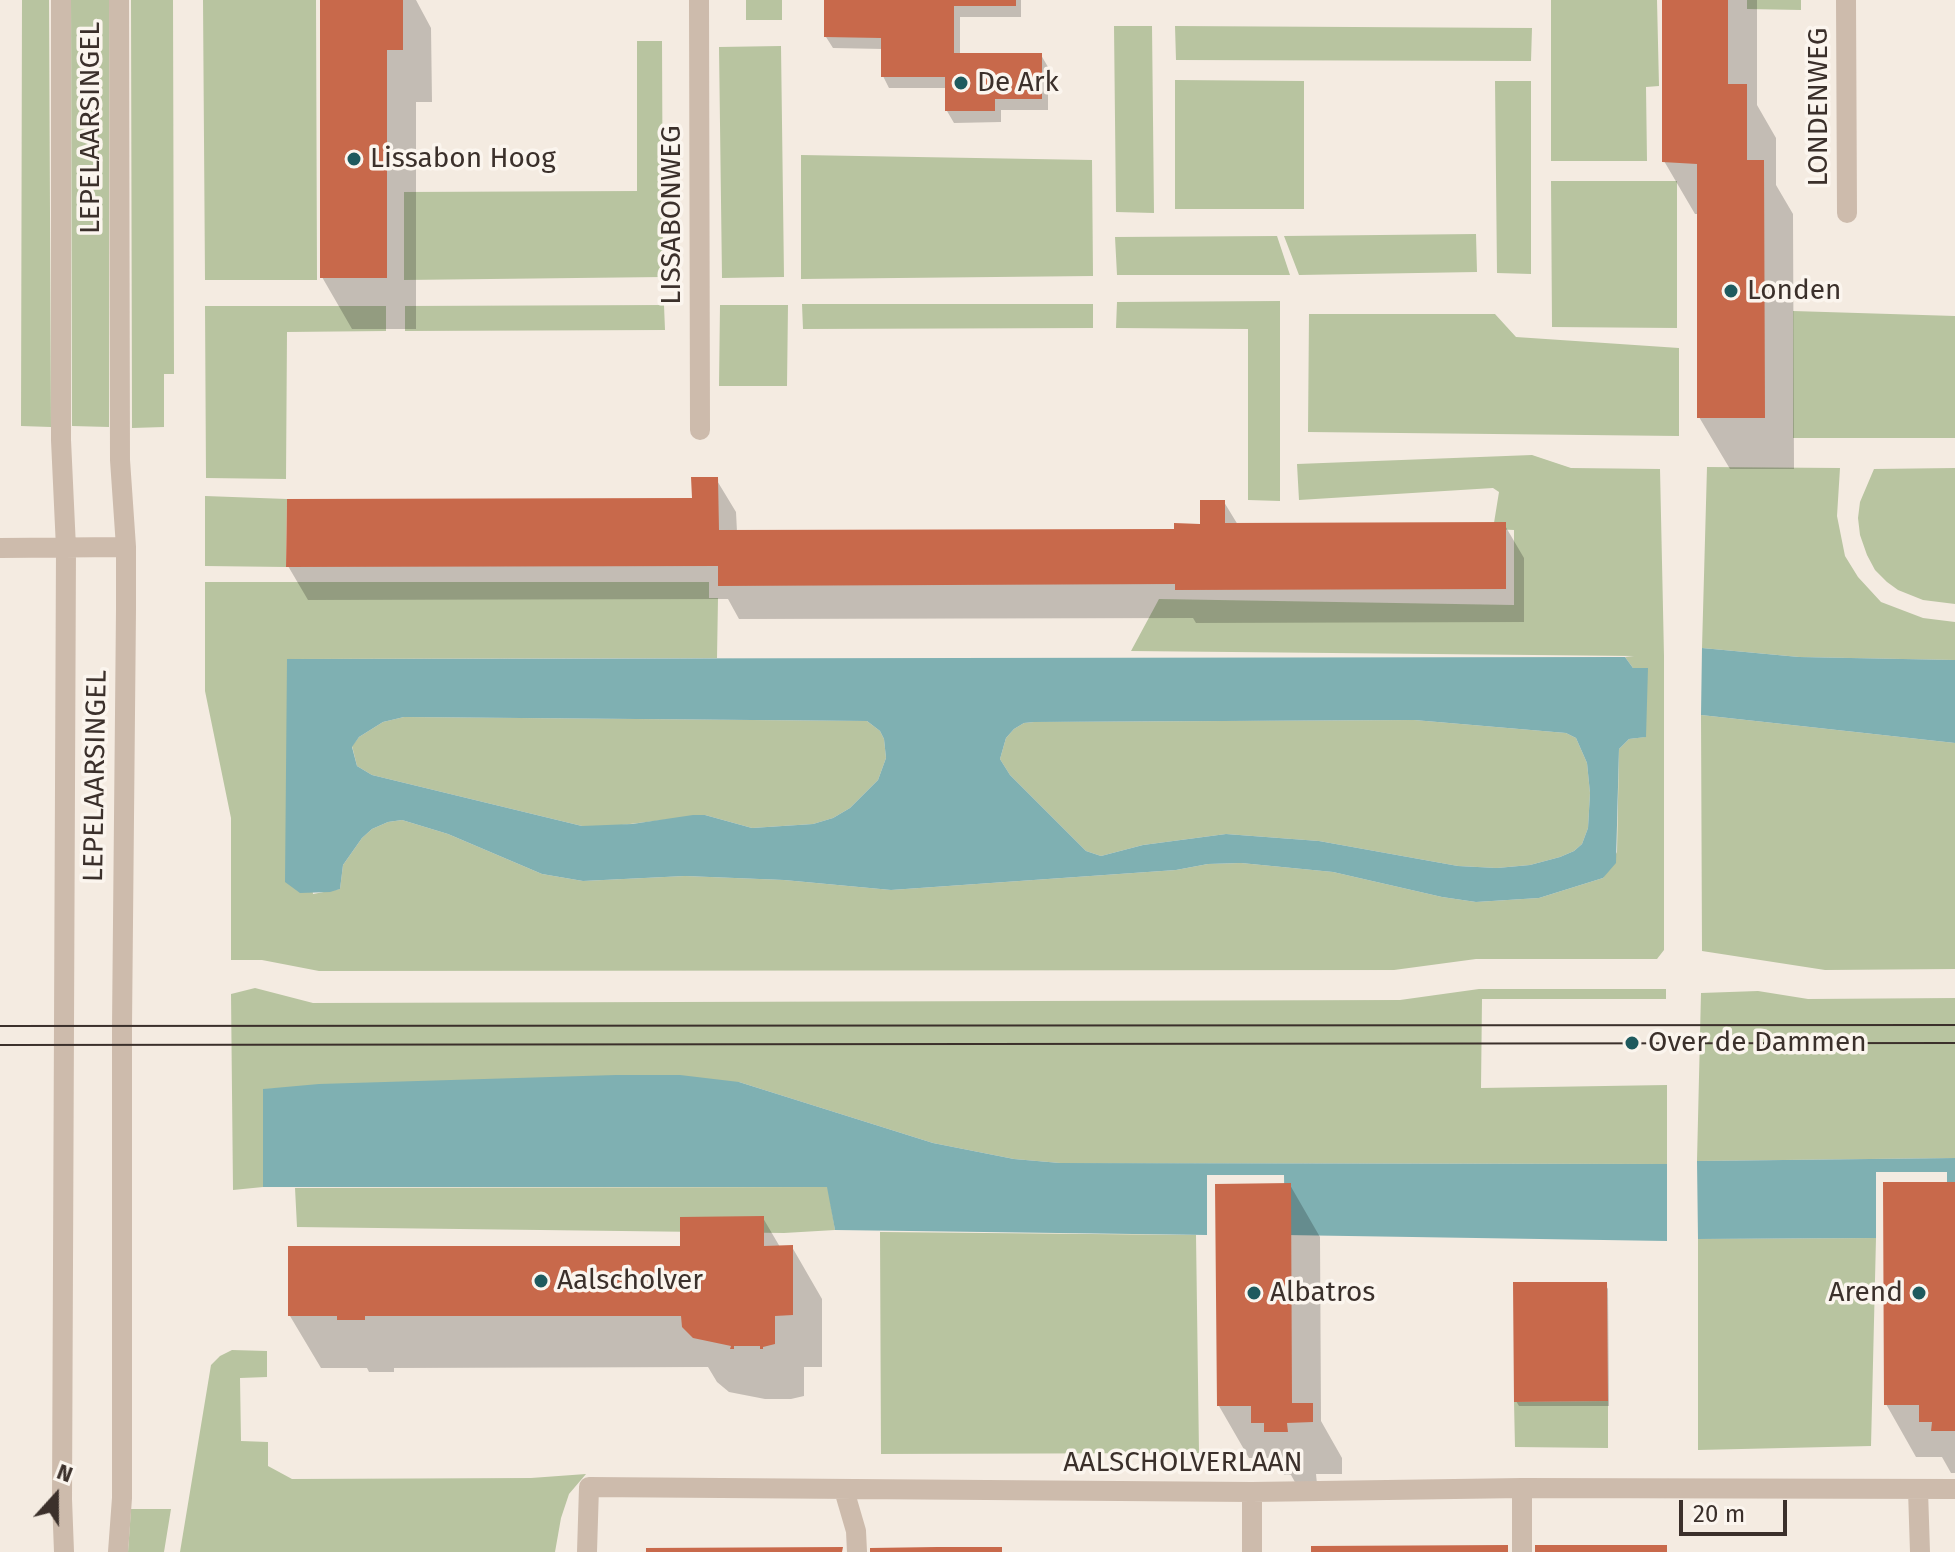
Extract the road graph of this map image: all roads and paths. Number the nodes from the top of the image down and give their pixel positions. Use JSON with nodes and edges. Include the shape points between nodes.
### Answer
{"nodes":[{"id":1,"x":61,"y":0,"type":"edge"},
{"id":2,"x":119,"y":0,"type":"edge"},
{"id":3,"x":699,"y":0,"type":"edge"},
{"id":4,"x":1846,"y":0,"type":"edge"},
{"id":5,"x":1847,"y":213,"type":"dead end"},
{"id":6,"x":700,"y":430,"type":"dead end"},
{"id":7,"x":126,"y":547,"type":"junction"},
{"id":8,"x":0,"y":548,"type":"edge"},
{"id":9,"x":66,"y":548,"type":"junction"},
{"id":10,"x":1522,"y":1488,"type":"junction"},
{"id":11,"x":1955,"y":1489,"type":"edge"},
{"id":12,"x":844,"y":1490,"type":"junction"},
{"id":13,"x":1918,"y":1490,"type":"junction"},
{"id":14,"x":1252,"y":1492,"type":"junction"},
{"id":15,"x":64,"y":1552,"type":"edge"},
{"id":16,"x":118,"y":1552,"type":"edge"},
{"id":17,"x":587,"y":1552,"type":"edge"},
{"id":18,"x":857,"y":1552,"type":"edge"},
{"id":19,"x":1252,"y":1552,"type":"edge"},
{"id":20,"x":1522,"y":1552,"type":"edge"},
{"id":21,"x":1920,"y":1552,"type":"edge"}],
"edges":[{"from":1,"to":9,"type":"street","name":"LEPELAARSINGEL","via":[[61,440]]},
{"from":2,"to":7,"type":"street","name":"LEPELAARSINGEL","via":[[120,460]]},
{"from":3,"to":6,"type":"street","name":"LISSABONWEG"},
{"from":4,"to":5,"type":"street","name":"LONDENWEG"},
{"from":7,"to":9,"type":"street"},
{"from":7,"to":16,"type":"street","name":"LEPELAARSINGEL"},
{"from":8,"to":9,"type":"street"},
{"from":9,"to":15,"type":"street","name":"LEPELAARSINGEL"},
{"from":10,"to":13,"type":"street","name":"AALSCHOLVERLAAN"},
{"from":10,"to":14,"type":"street","name":"AALSCHOLVERLAAN"},
{"from":10,"to":20,"type":"street"},
{"from":11,"to":13,"type":"street","name":"AALSCHOLVERLAAN"},
{"from":12,"to":14,"type":"street","name":"AALSCHOLVERLAAN"},
{"from":12,"to":17,"type":"street","name":"AALSCHOLVERLAAN","via":[[589,1487]]},
{"from":12,"to":18,"type":"street"},
{"from":13,"to":21,"type":"street"},
{"from":14,"to":19,"type":"street"}]}
